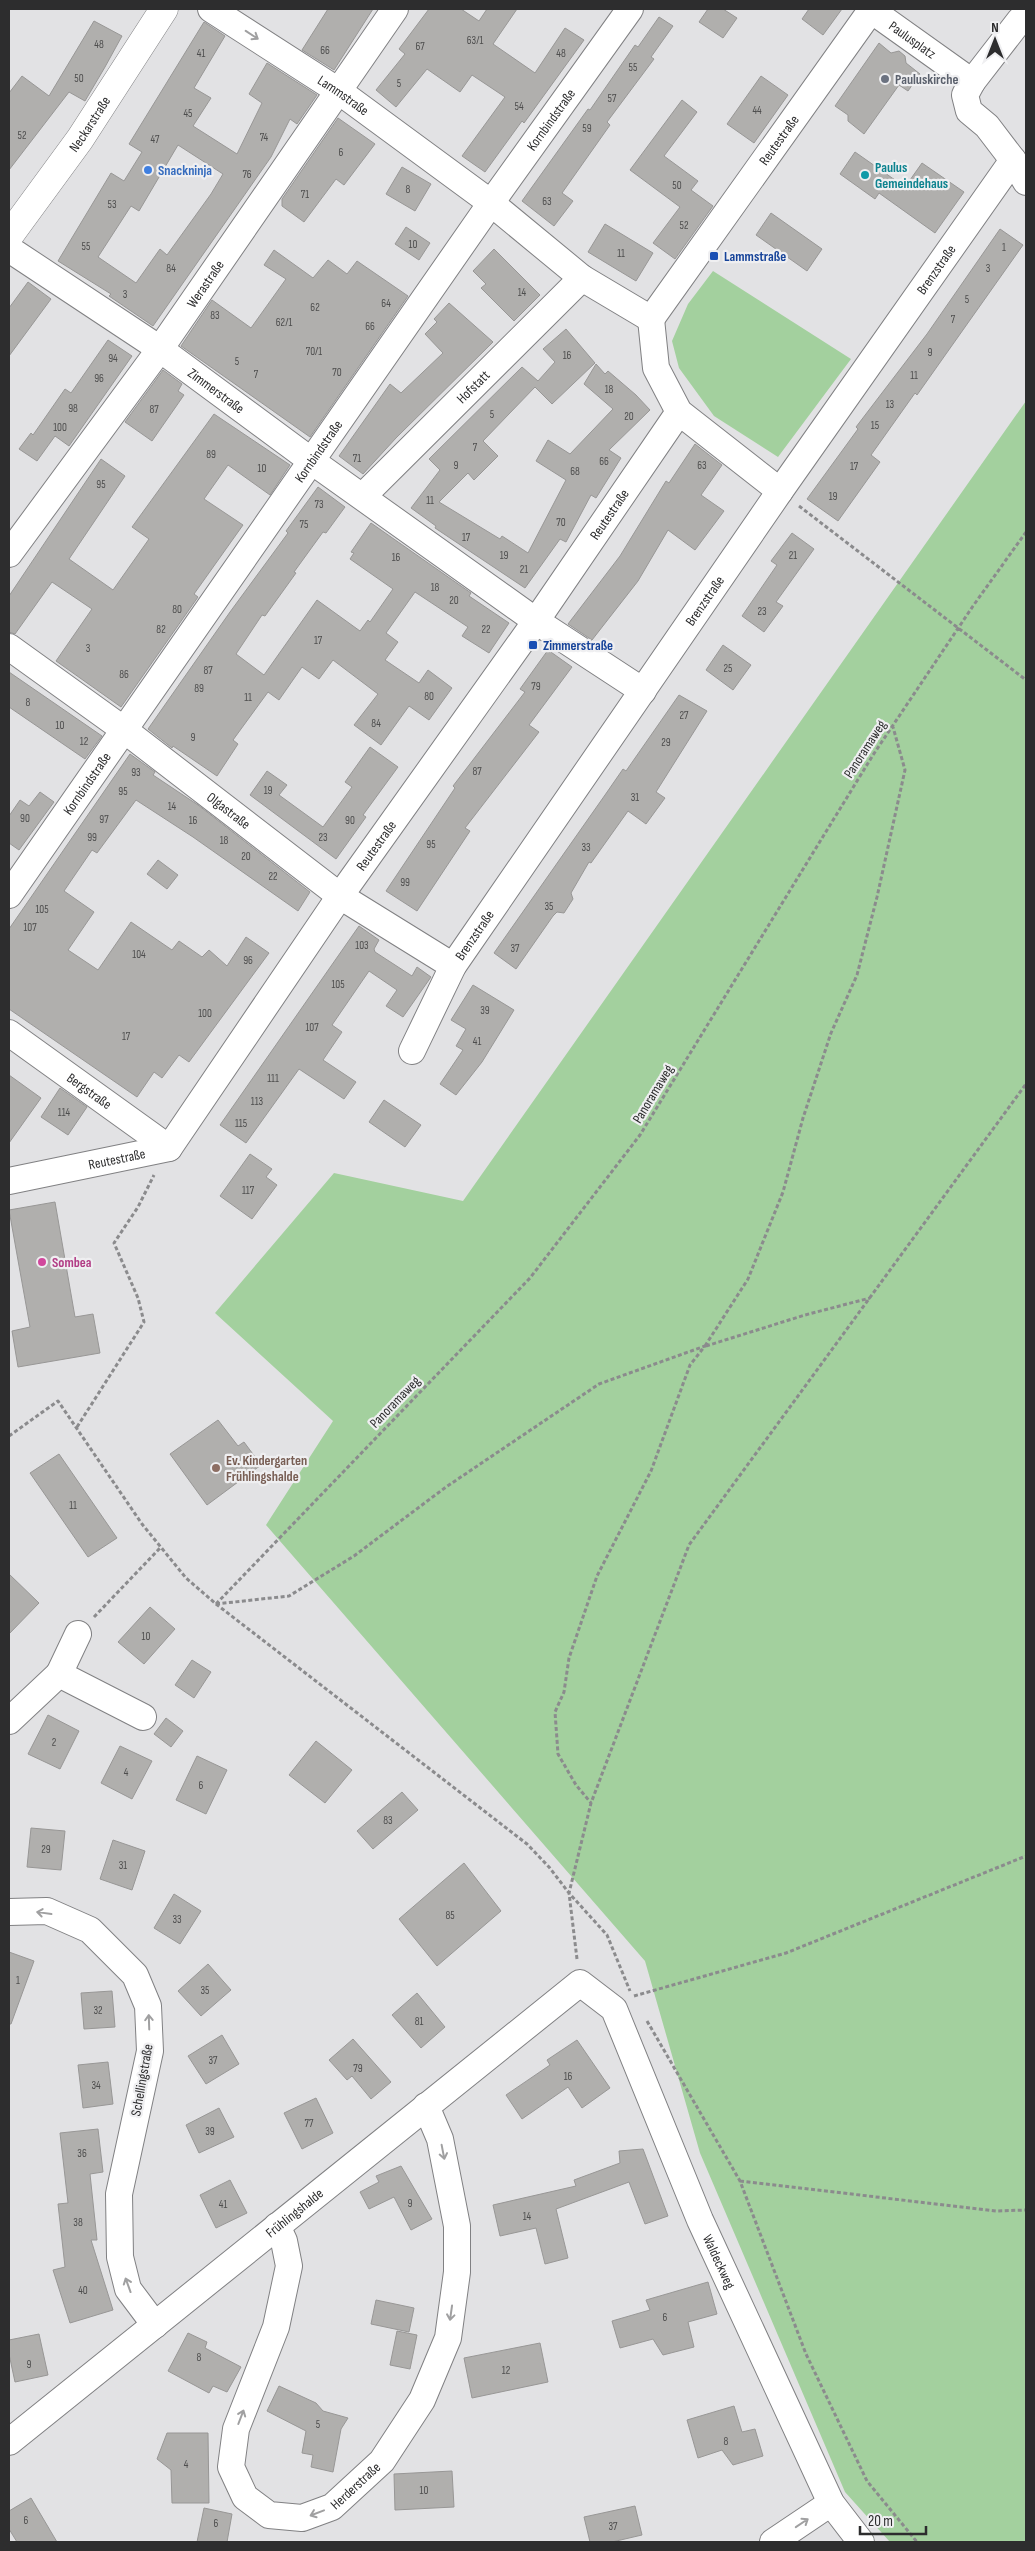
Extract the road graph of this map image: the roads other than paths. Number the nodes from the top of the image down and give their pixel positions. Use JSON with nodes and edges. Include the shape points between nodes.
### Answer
{"nodes":[{"id":1,"x":164,"y":9,"type":"edge"},
{"id":2,"x":211,"y":9,"type":"edge"},
{"id":3,"x":395,"y":9,"type":"edge"},
{"id":4,"x":630,"y":9,"type":"edge"},
{"id":5,"x":871,"y":10,"type":"edge"},
{"id":6,"x":1020,"y":20,"type":"dead end"},
{"id":7,"x":972,"y":82,"type":"junction"},
{"id":8,"x":340,"y":92,"type":"junction"},
{"id":9,"x":1020,"y":171,"type":"edge"},
{"id":10,"x":491,"y":202,"type":"junction"},
{"id":11,"x":9,"y":236,"type":"edge"},
{"id":12,"x":9,"y":248,"type":"edge"},
{"id":13,"x":582,"y":278,"type":"junction"},
{"id":14,"x":651,"y":319,"type":"junction"},
{"id":15,"x":160,"y":349,"type":"junction"},
{"id":16,"x":679,"y":412,"type":"junction"},
{"id":17,"x":313,"y":462,"type":"junction"},
{"id":18,"x":780,"y":491,"type":"junction"},
{"id":19,"x":363,"y":496,"type":"junction"},
{"id":20,"x":9,"y":554,"type":"edge"},
{"id":21,"x":536,"y":621,"type":"junction"},
{"id":22,"x":9,"y":647,"type":"edge"},
{"id":23,"x":643,"y":692,"type":"junction"},
{"id":24,"x":123,"y":729,"type":"junction"},
{"id":25,"x":9,"y":896,"type":"edge"},
{"id":26,"x":340,"y":896,"type":"junction"},
{"id":27,"x":453,"y":966,"type":"junction"},
{"id":28,"x":9,"y":1033,"type":"edge"},
{"id":29,"x":412,"y":1051,"type":"dead end"},
{"id":30,"x":168,"y":1148,"type":"junction"},
{"id":31,"x":9,"y":1181,"type":"edge"},
{"id":32,"x":78,"y":1634,"type":"road end"},
{"id":33,"x":59,"y":1674,"type":"junction"},
{"id":34,"x":143,"y":1717,"type":"dead end"},
{"id":35,"x":9,"y":1721,"type":"edge"},
{"id":36,"x":9,"y":1912,"type":"edge"},
{"id":37,"x":580,"y":1983,"type":"joint"},
{"id":38,"x":426,"y":2106,"type":"junction"},
{"id":39,"x":277,"y":2226,"type":"junction"},
{"id":40,"x":155,"y":2325,"type":"junction"},
{"id":41,"x":9,"y":2442,"type":"edge"},
{"id":42,"x":831,"y":2503,"type":"junction"},
{"id":43,"x":773,"y":2542,"type":"edge"},
{"id":44,"x":861,"y":2542,"type":"edge"}],
"edges":[{"from":1,"to":11,"type":"main road","name":"Neckarstraße","via":[[80,139]]},
{"from":2,"to":8,"type":"street","name":"Lammstraße","one_way":true},
{"from":3,"to":8,"type":"street","name":"Werastraße"},
{"from":4,"to":10,"type":"street","name":"Kornbindstraße"},
{"from":5,"to":7,"type":"street","name":"Paulusplatz"},
{"from":5,"to":14,"type":"street","name":"Reutestraße"},
{"from":6,"to":7,"type":"street"},
{"from":7,"to":9,"type":"street","via":[[965,95],[969,111],[987,126]]},
{"from":8,"to":10,"type":"street","name":"Lammstraße"},
{"from":8,"to":15,"type":"street","name":"Werastraße"},
{"from":9,"to":18,"type":"street","name":"Brenzstraße"},
{"from":10,"to":13,"type":"street","name":"Lammstraße"},
{"from":10,"to":17,"type":"street","name":"Kornbindstraße"},
{"from":12,"to":15,"type":"street","name":"Zimmerstraße"},
{"from":13,"to":14,"type":"street","name":"Lammstraße"},
{"from":13,"to":19,"type":"street","name":"Hofstatt"},
{"from":14,"to":16,"type":"street","via":[[656,368]]},
{"from":15,"to":17,"type":"street","name":"Zimmerstraße"},
{"from":15,"to":20,"type":"street","name":"Werastraße"},
{"from":16,"to":18,"type":"street"},
{"from":16,"to":21,"type":"street","name":"Reutestraße"},
{"from":17,"to":19,"type":"street","name":"Zimmerstraße"},
{"from":17,"to":24,"type":"street","name":"Kornbindstraße"},
{"from":18,"to":23,"type":"street","name":"Brenzstraße"},
{"from":19,"to":21,"type":"street","name":"Zimmerstraße"},
{"from":21,"to":23,"type":"street","name":"Zimmerstraße"},
{"from":21,"to":26,"type":"street","name":"Reutestraße"},
{"from":22,"to":24,"type":"street","name":"Olgastraße"},
{"from":23,"to":27,"type":"street","name":"Brenzstraße"},
{"from":24,"to":25,"type":"street","name":"Kornbindstraße"},
{"from":24,"to":26,"type":"street","name":"Olgastraße"},
{"from":26,"to":27,"type":"street","name":"Olgastraße"},
{"from":26,"to":30,"type":"street","name":"Reutestraße"},
{"from":27,"to":29,"type":"street","name":"Brenzstraße"},
{"from":28,"to":30,"type":"street","name":"Bergstraße"},
{"from":30,"to":31,"type":"street","name":"Reutestraße"},
{"from":32,"to":33,"type":"street"},
{"from":33,"to":34,"type":"street"},
{"from":33,"to":35,"type":"street"},
{"from":40,"to":36,"type":"street","name":"Schellingstraße","one_way":true,"via":[[128,2290],[120,2257],[119,2194],[150,2051],[148,2006],[135,1975],[90,1930],[47,1911]]},
{"from":37,"to":38,"type":"street","name":"Frühlingshalde"},
{"from":37,"to":42,"type":"street","name":"Waldeckweg","via":[[614,2009],[700,2220]]},
{"from":38,"to":39,"type":"street","name":"Frühlingshalde"},
{"from":38,"to":39,"type":"street","name":"Herderstraße","one_way":true,"via":[[440,2139],[457,2226],[457,2272],[448,2338],[422,2400],[382,2461],[332,2506],[302,2518],[270,2514],[245,2497],[232,2467],[236,2429],[276,2328],[289,2266]]},
{"from":39,"to":40,"type":"street","name":"Frühlingshalde"},
{"from":40,"to":41,"type":"street","name":"Frühlingshalde"},
{"from":43,"to":42,"type":"street","one_way":true},
{"from":42,"to":44,"type":"street","name":"Waldeckweg"}]}
